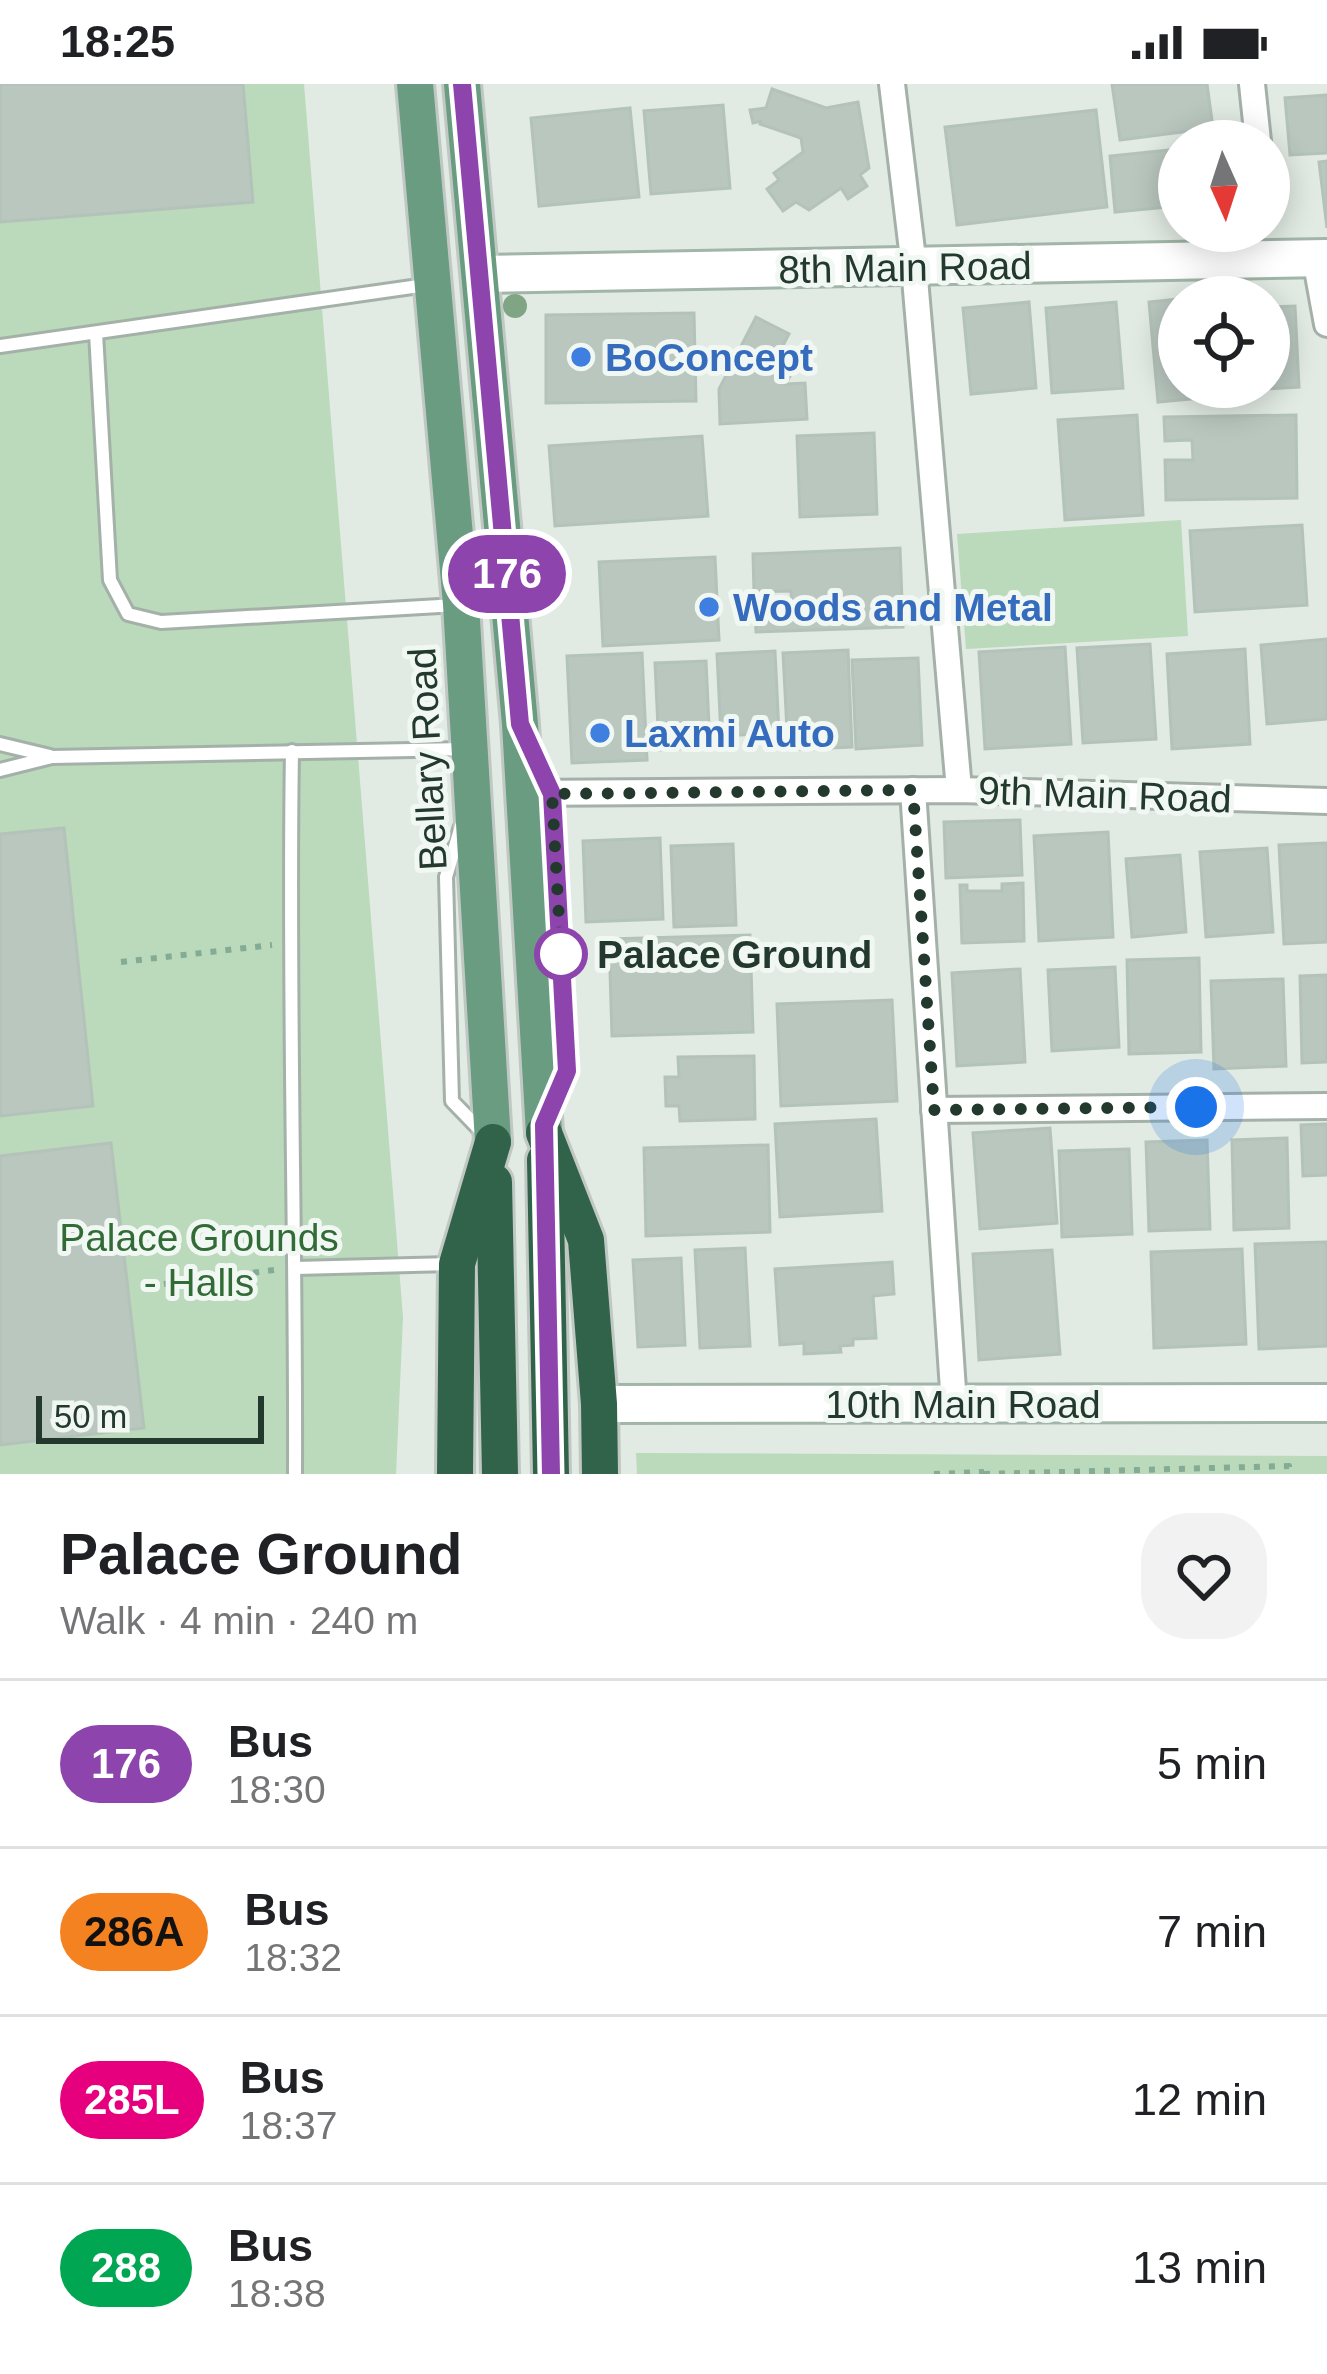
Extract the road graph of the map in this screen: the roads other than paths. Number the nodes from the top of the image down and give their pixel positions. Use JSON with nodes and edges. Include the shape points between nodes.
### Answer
{"nodes":[{"id":1,"x":415,"y":84,"type":"edge"},
{"id":2,"x":462,"y":84,"type":"edge"},
{"id":3,"x":892,"y":84,"type":"edge"},
{"id":4,"x":1252,"y":84,"type":"edge"},
{"id":5,"x":1256,"y":120,"type":"edge"},
{"id":6,"x":1290,"y":250,"type":"edge"},
{"id":7,"x":1158,"y":252,"type":"edge"},
{"id":8,"x":1321,"y":258,"type":"edge"},
{"id":9,"x":914,"y":267,"type":"junction"},
{"id":10,"x":482,"y":274,"type":"junction"},
{"id":11,"x":433,"y":284,"type":"junction"},
{"id":12,"x":1327,"y":324,"type":"edge"},
{"id":13,"x":96,"y":333,"type":"junction"},
{"id":14,"x":0,"y":346,"type":"edge"},
{"id":15,"x":460,"y":604,"type":"junction"},
{"id":16,"x":0,"y":744,"type":"edge"},
{"id":17,"x":468,"y":748,"type":"junction"},
{"id":18,"x":292,"y":751,"type":"junction"},
{"id":19,"x":52,"y":757,"type":"junction"},
{"id":20,"x":0,"y":770,"type":"edge"},
{"id":21,"x":913,"y":790,"type":"junction"},
{"id":22,"x":959,"y":790,"type":"junction"},
{"id":23,"x":538,"y":793,"type":"junction"},
{"id":24,"x":1327,"y":801,"type":"edge"},
{"id":25,"x":1327,"y":1106,"type":"edge"},
{"id":26,"x":934,"y":1110,"type":"junction"},
{"id":27,"x":544,"y":1129,"type":"junction"},
{"id":28,"x":493,"y":1142,"type":"junction"},
{"id":29,"x":457,"y":1264,"type":"junction"},
{"id":30,"x":296,"y":1268,"type":"junction"},
{"id":31,"x":1327,"y":1403,"type":"edge"},
{"id":32,"x":599,"y":1405,"type":"junction"},
{"id":33,"x":954,"y":1405,"type":"junction"},
{"id":34,"x":295,"y":1474,"type":"edge"},
{"id":35,"x":455,"y":1474,"type":"edge"},
{"id":36,"x":500,"y":1474,"type":"edge"},
{"id":37,"x":551,"y":1474,"type":"edge"},
{"id":38,"x":600,"y":1474,"type":"edge"}],
"edges":[{"from":1,"to":11,"type":"main road","name":"Bellary Road"},
{"from":2,"to":10,"type":"main road"},
{"from":3,"to":9,"type":"street"},
{"from":4,"to":5,"type":"street"},
{"from":6,"to":8,"type":"street","name":"8th Main Road"},
{"from":7,"to":9,"type":"street","name":"8th Main Road"},
{"from":8,"to":12,"type":"street"},
{"from":9,"to":10,"type":"street","name":"8th Main Road"},
{"from":9,"to":22,"type":"street"},
{"from":10,"to":23,"type":"main road","via":[[520,724]]},
{"from":11,"to":13,"type":"lane"},
{"from":11,"to":15,"type":"main road","name":"Bellary Road"},
{"from":13,"to":14,"type":"lane"},
{"from":13,"to":15,"type":"lane","via":[[110,580],[128,614],[161,622]]},
{"from":15,"to":17,"type":"main road","name":"Bellary Road"},
{"from":16,"to":19,"type":"lane"},
{"from":17,"to":18,"type":"lane"},
{"from":17,"to":28,"type":"main road","name":"Bellary Road"},
{"from":18,"to":19,"type":"lane"},
{"from":18,"to":30,"type":"lane"},
{"from":19,"to":20,"type":"lane"},
{"from":21,"to":22,"type":"street","name":"9th Main Road"},
{"from":21,"to":23,"type":"street","name":"9th Main Road"},
{"from":21,"to":26,"type":"street"},
{"from":22,"to":24,"type":"street","name":"9th Main Road"},
{"from":23,"to":27,"type":"main road"},
{"from":25,"to":26,"type":"street"},
{"from":26,"to":33,"type":"street"},
{"from":27,"to":32,"type":"highway","via":[[586,1240]]},
{"from":27,"to":37,"type":"highway"},
{"from":28,"to":29,"type":"highway"},
{"from":28,"to":36,"type":"highway"},
{"from":29,"to":30,"type":"lane"},
{"from":29,"to":35,"type":"highway"},
{"from":30,"to":34,"type":"lane"},
{"from":31,"to":33,"type":"street","name":"10th Main Road"},
{"from":32,"to":33,"type":"street","name":"10th Main Road"},
{"from":32,"to":38,"type":"highway"}]}
